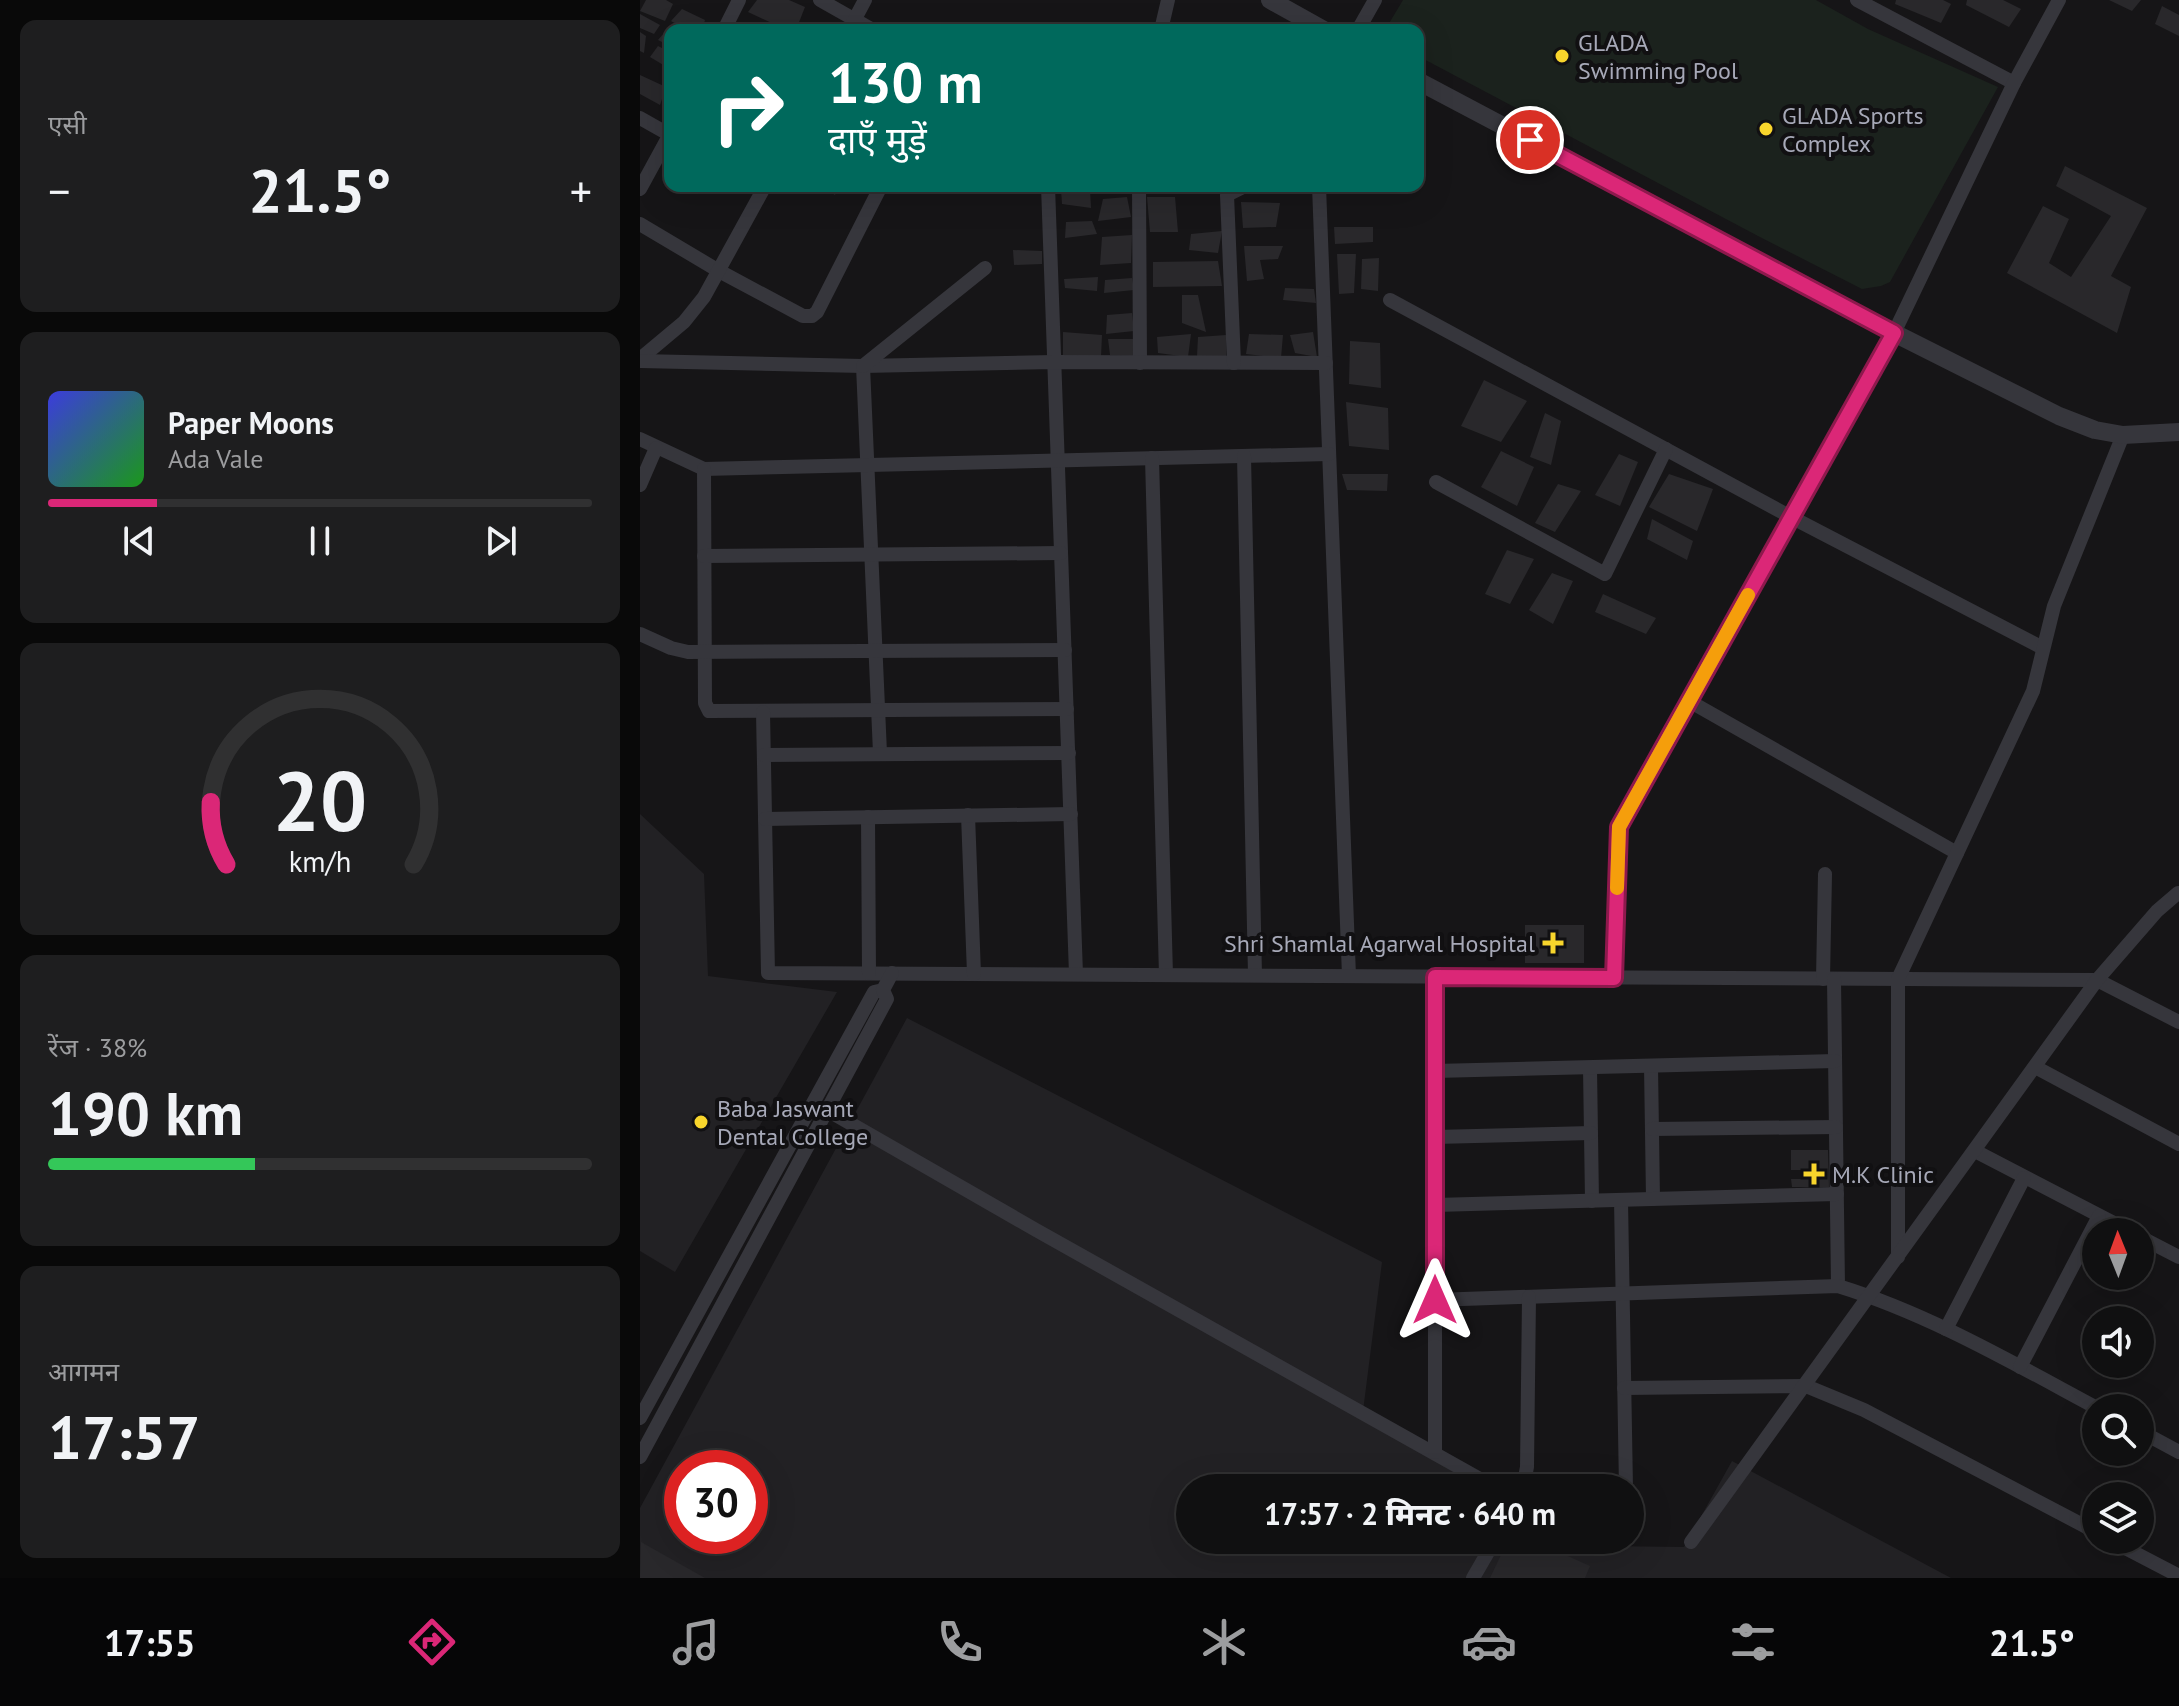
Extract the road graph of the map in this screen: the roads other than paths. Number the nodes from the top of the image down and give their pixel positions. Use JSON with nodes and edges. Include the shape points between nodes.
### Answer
{"nodes":[{"id":1,"x":739,"y":0,"type":"edge"},
{"id":2,"x":820,"y":0,"type":"edge"},
{"id":3,"x":865,"y":0,"type":"edge"},
{"id":4,"x":1168,"y":0,"type":"edge"},
{"id":5,"x":1270,"y":0,"type":"edge"},
{"id":6,"x":1375,"y":0,"type":"edge"},
{"id":7,"x":1857,"y":0,"type":"edge"},
{"id":8,"x":2059,"y":0,"type":"edge"},
{"id":9,"x":1873,"y":4,"type":"edge"},
{"id":10,"x":727,"y":24,"type":"edge"},
{"id":11,"x":851,"y":24,"type":"edge"},
{"id":12,"x":853,"y":24,"type":"edge"},
{"id":13,"x":1162,"y":24,"type":"edge"},
{"id":14,"x":1313,"y":24,"type":"edge"},
{"id":15,"x":1361,"y":24,"type":"edge"},
{"id":16,"x":2014,"y":83,"type":"junction"},
{"id":17,"x":1424,"y":84,"type":"edge"},
{"id":18,"x":640,"y":118,"type":"edge"},
{"id":19,"x":664,"y":131,"type":"edge"},
{"id":20,"x":664,"y":145,"type":"edge"},
{"id":21,"x":640,"y":189,"type":"edge"},
{"id":22,"x":762,"y":192,"type":"edge"},
{"id":23,"x":878,"y":192,"type":"edge"},
{"id":24,"x":1048,"y":192,"type":"edge"},
{"id":25,"x":1139,"y":192,"type":"edge"},
{"id":26,"x":1233,"y":192,"type":"edge"},
{"id":27,"x":1319,"y":192,"type":"edge"},
{"id":28,"x":640,"y":224,"type":"edge"},
{"id":29,"x":985,"y":268,"type":"dead end"},
{"id":30,"x":719,"y":271,"type":"junction"},
{"id":31,"x":1390,"y":300,"type":"dead end"},
{"id":32,"x":1894,"y":333,"type":"junction"},
{"id":33,"x":640,"y":360,"type":"edge"},
{"id":34,"x":1054,"y":362,"type":"junction"},
{"id":35,"x":1140,"y":363,"type":"junction"},
{"id":36,"x":1234,"y":363,"type":"junction"},
{"id":37,"x":1326,"y":363,"type":"junction"},
{"id":38,"x":863,"y":366,"type":"junction"},
{"id":39,"x":2179,"y":432,"type":"edge"},
{"id":40,"x":2123,"y":435,"type":"junction"},
{"id":41,"x":640,"y":439,"type":"edge"},
{"id":42,"x":656,"y":448,"type":"junction"},
{"id":43,"x":1666,"y":449,"type":"junction"},
{"id":44,"x":1329,"y":454,"type":"junction"},
{"id":45,"x":1244,"y":456,"type":"junction"},
{"id":46,"x":1152,"y":458,"type":"junction"},
{"id":47,"x":1058,"y":460,"type":"junction"},
{"id":48,"x":867,"y":465,"type":"junction"},
{"id":49,"x":704,"y":469,"type":"junction"},
{"id":50,"x":1436,"y":482,"type":"dead end"},
{"id":51,"x":640,"y":485,"type":"edge"},
{"id":52,"x":1791,"y":517,"type":"junction"},
{"id":53,"x":1061,"y":553,"type":"junction"},
{"id":54,"x":871,"y":555,"type":"junction"},
{"id":55,"x":704,"y":556,"type":"junction"},
{"id":56,"x":640,"y":634,"type":"edge"},
{"id":57,"x":2043,"y":648,"type":"junction"},
{"id":58,"x":1065,"y":650,"type":"junction"},
{"id":59,"x":875,"y":651,"type":"junction"},
{"id":60,"x":704,"y":652,"type":"junction"},
{"id":61,"x":1689,"y":701,"type":"junction"},
{"id":62,"x":1067,"y":709,"type":"junction"},
{"id":63,"x":878,"y":710,"type":"junction"},
{"id":64,"x":763,"y":712,"type":"junction"},
{"id":65,"x":880,"y":753,"type":"junction"},
{"id":66,"x":1069,"y":753,"type":"junction"},
{"id":67,"x":764,"y":755,"type":"junction"},
{"id":68,"x":1071,"y":814,"type":"junction"},
{"id":69,"x":968,"y":815,"type":"junction"},
{"id":70,"x":868,"y":817,"type":"junction"},
{"id":71,"x":765,"y":819,"type":"junction"},
{"id":72,"x":1957,"y":853,"type":"junction"},
{"id":73,"x":1825,"y":874,"type":"dead end"},
{"id":74,"x":2178,"y":893,"type":"edge"},
{"id":75,"x":869,"y":973,"type":"junction"},
{"id":76,"x":892,"y":973,"type":"junction"},
{"id":77,"x":974,"y":974,"type":"junction"},
{"id":78,"x":1076,"y":974,"type":"junction"},
{"id":79,"x":1166,"y":975,"type":"junction"},
{"id":80,"x":1255,"y":975,"type":"junction"},
{"id":81,"x":1349,"y":976,"type":"junction"},
{"id":82,"x":1435,"y":977,"type":"junction"},
{"id":83,"x":1614,"y":978,"type":"junction"},
{"id":84,"x":1829,"y":979,"type":"junction"},
{"id":85,"x":1898,"y":979,"type":"junction"},
{"id":86,"x":2097,"y":980,"type":"junction"},
{"id":87,"x":883,"y":990,"type":"junction"},
{"id":88,"x":2179,"y":1022,"type":"edge"},
{"id":89,"x":1835,"y":1061,"type":"junction"},
{"id":90,"x":1651,"y":1066,"type":"junction"},
{"id":91,"x":2035,"y":1067,"type":"junction"},
{"id":92,"x":1590,"y":1068,"type":"junction"},
{"id":93,"x":1435,"y":1071,"type":"junction"},
{"id":94,"x":827,"y":1110,"type":"junction"},
{"id":95,"x":1836,"y":1127,"type":"junction"},
{"id":96,"x":1652,"y":1129,"type":"junction"},
{"id":97,"x":1591,"y":1133,"type":"junction"},
{"id":98,"x":1435,"y":1137,"type":"junction"},
{"id":99,"x":2179,"y":1144,"type":"edge"},
{"id":100,"x":1975,"y":1151,"type":"junction"},
{"id":101,"x":2024,"y":1178,"type":"junction"},
{"id":102,"x":1837,"y":1194,"type":"junction"},
{"id":103,"x":1653,"y":1199,"type":"junction"},
{"id":104,"x":1621,"y":1200,"type":"junction"},
{"id":105,"x":1592,"y":1201,"type":"junction"},
{"id":106,"x":1435,"y":1205,"type":"junction"},
{"id":107,"x":2099,"y":1216,"type":"junction"},
{"id":108,"x":2103,"y":1218,"type":"edge"},
{"id":109,"x":2154,"y":1244,"type":"edge"},
{"id":110,"x":1898,"y":1257,"type":"junction"},
{"id":111,"x":2179,"y":1257,"type":"edge"},
{"id":112,"x":1838,"y":1286,"type":"junction"},
{"id":113,"x":1622,"y":1294,"type":"junction"},
{"id":114,"x":1871,"y":1296,"type":"junction"},
{"id":115,"x":1529,"y":1297,"type":"junction"},
{"id":116,"x":1435,"y":1300,"type":"junction"},
{"id":117,"x":1946,"y":1329,"type":"junction"},
{"id":118,"x":2020,"y":1367,"type":"junction"},
{"id":119,"x":1806,"y":1386,"type":"junction"},
{"id":120,"x":1624,"y":1388,"type":"junction"},
{"id":121,"x":2082,"y":1400,"type":"edge"},
{"id":122,"x":640,"y":1418,"type":"edge"},
{"id":123,"x":2154,"y":1439,"type":"edge"},
{"id":124,"x":1435,"y":1452,"type":"junction"},
{"id":125,"x":2179,"y":1452,"type":"edge"},
{"id":126,"x":640,"y":1457,"type":"edge"},
{"id":127,"x":1472,"y":1474,"type":"edge"},
{"id":128,"x":1526,"y":1474,"type":"edge"},
{"id":129,"x":1626,"y":1474,"type":"edge"},
{"id":130,"x":2082,"y":1525,"type":"edge"},
{"id":131,"x":1691,"y":1542,"type":"dead end"},
{"id":132,"x":1487,"y":1554,"type":"edge"},
{"id":133,"x":2137,"y":1554,"type":"edge"},
{"id":134,"x":2179,"y":1576,"type":"edge"},
{"id":135,"x":1473,"y":1578,"type":"edge"}],
"edges":[{"from":1,"to":10,"type":"street"},
{"from":2,"to":11,"type":"street"},
{"from":3,"to":12,"type":"street"},
{"from":4,"to":13,"type":"street"},
{"from":5,"to":14,"type":"street"},
{"from":6,"to":15,"type":"street"},
{"from":7,"to":9,"type":"street"},
{"from":8,"to":16,"type":"street"},
{"from":9,"to":16,"type":"street"},
{"from":16,"to":32,"type":"street"},
{"from":17,"to":32,"type":"street"},
{"from":18,"to":19,"type":"street"},
{"from":20,"to":21,"type":"street"},
{"from":22,"to":30,"type":"street"},
{"from":23,"to":30,"type":"street","via":[[812,316]]},
{"from":24,"to":34,"type":"street"},
{"from":25,"to":35,"type":"street"},
{"from":26,"to":36,"type":"street","via":[[1227,195]]},
{"from":27,"to":37,"type":"street"},
{"from":28,"to":30,"type":"street"},
{"from":29,"to":38,"type":"street"},
{"from":30,"to":33,"type":"street","via":[[684,322]]},
{"from":31,"to":43,"type":"street"},
{"from":32,"to":40,"type":"street","via":[[2059,416]]},
{"from":32,"to":52,"type":"street"},
{"from":33,"to":38,"type":"street"},
{"from":34,"to":35,"type":"street"},
{"from":34,"to":38,"type":"street"},
{"from":34,"to":47,"type":"street"},
{"from":35,"to":36,"type":"street"},
{"from":36,"to":37,"type":"street"},
{"from":37,"to":44,"type":"street"},
{"from":38,"to":48,"type":"street"},
{"from":39,"to":40,"type":"street"},
{"from":40,"to":57,"type":"street","via":[[2054,606]]},
{"from":41,"to":42,"type":"street"},
{"from":42,"to":49,"type":"street"},
{"from":42,"to":51,"type":"street"},
{"from":43,"to":50,"type":"street","via":[[1605,574]]},
{"from":43,"to":52,"type":"street"},
{"from":44,"to":45,"type":"street"},
{"from":44,"to":81,"type":"street"},
{"from":45,"to":46,"type":"street"},
{"from":45,"to":80,"type":"street"},
{"from":46,"to":47,"type":"street"},
{"from":46,"to":79,"type":"street"},
{"from":47,"to":48,"type":"street"},
{"from":47,"to":53,"type":"street"},
{"from":48,"to":49,"type":"street"},
{"from":48,"to":54,"type":"street"},
{"from":49,"to":55,"type":"street"},
{"from":52,"to":57,"type":"street"},
{"from":52,"to":61,"type":"street"},
{"from":53,"to":54,"type":"street"},
{"from":53,"to":58,"type":"street"},
{"from":54,"to":55,"type":"street"},
{"from":54,"to":59,"type":"street"},
{"from":55,"to":60,"type":"street"},
{"from":56,"to":60,"type":"street","via":[[671,648]]},
{"from":57,"to":72,"type":"street","via":[[2033,691]]},
{"from":58,"to":59,"type":"street"},
{"from":58,"to":62,"type":"street"},
{"from":59,"to":60,"type":"street"},
{"from":59,"to":63,"type":"street"},
{"from":60,"to":64,"type":"street","via":[[709,711]]},
{"from":61,"to":72,"type":"street"},
{"from":61,"to":83,"type":"street","via":[[1619,827]]},
{"from":62,"to":63,"type":"street"},
{"from":62,"to":66,"type":"street"},
{"from":63,"to":64,"type":"street"},
{"from":63,"to":65,"type":"street"},
{"from":64,"to":67,"type":"street"},
{"from":65,"to":66,"type":"street"},
{"from":65,"to":67,"type":"street"},
{"from":66,"to":68,"type":"street"},
{"from":67,"to":71,"type":"street"},
{"from":68,"to":69,"type":"street"},
{"from":68,"to":78,"type":"street"},
{"from":69,"to":70,"type":"street"},
{"from":69,"to":77,"type":"street"},
{"from":70,"to":71,"type":"street"},
{"from":70,"to":75,"type":"street"},
{"from":71,"to":75,"type":"street","via":[[768,973]]},
{"from":72,"to":85,"type":"street"},
{"from":73,"to":84,"type":"street"},
{"from":74,"to":86,"type":"street"},
{"from":75,"to":76,"type":"street"},
{"from":76,"to":77,"type":"street"},
{"from":76,"to":87,"type":"street"},
{"from":77,"to":78,"type":"street"},
{"from":78,"to":79,"type":"street"},
{"from":79,"to":80,"type":"street"},
{"from":80,"to":81,"type":"street"},
{"from":81,"to":82,"type":"street"},
{"from":82,"to":83,"type":"street"},
{"from":82,"to":93,"type":"street"},
{"from":83,"to":84,"type":"street"},
{"from":84,"to":85,"type":"street"},
{"from":84,"to":89,"type":"street"},
{"from":85,"to":86,"type":"street"},
{"from":85,"to":110,"type":"street"},
{"from":86,"to":88,"type":"street"},
{"from":86,"to":91,"type":"street"},
{"from":87,"to":94,"type":"street","via":[[887,999]]},
{"from":87,"to":122,"type":"street","via":[[874,992]]},
{"from":89,"to":90,"type":"street"},
{"from":89,"to":95,"type":"street"},
{"from":90,"to":92,"type":"street"},
{"from":90,"to":96,"type":"street"},
{"from":91,"to":99,"type":"street"},
{"from":91,"to":100,"type":"street"},
{"from":92,"to":93,"type":"street"},
{"from":92,"to":97,"type":"street"},
{"from":93,"to":98,"type":"street"},
{"from":94,"to":124,"type":"street"},
{"from":94,"to":126,"type":"street"},
{"from":95,"to":96,"type":"street"},
{"from":95,"to":102,"type":"street"},
{"from":96,"to":103,"type":"street"},
{"from":97,"to":98,"type":"street"},
{"from":97,"to":105,"type":"street"},
{"from":98,"to":106,"type":"street"},
{"from":100,"to":101,"type":"street"},
{"from":100,"to":110,"type":"street"},
{"from":101,"to":107,"type":"street"},
{"from":101,"to":117,"type":"street"},
{"from":102,"to":103,"type":"street"},
{"from":102,"to":112,"type":"street"},
{"from":103,"to":104,"type":"street"},
{"from":104,"to":105,"type":"street"},
{"from":104,"to":113,"type":"street"},
{"from":105,"to":106,"type":"street"},
{"from":106,"to":116,"type":"street"},
{"from":107,"to":108,"type":"street"},
{"from":107,"to":118,"type":"street"},
{"from":109,"to":111,"type":"street"},
{"from":110,"to":114,"type":"street"},
{"from":112,"to":113,"type":"street"},
{"from":112,"to":114,"type":"street"},
{"from":113,"to":115,"type":"street"},
{"from":113,"to":120,"type":"street"},
{"from":114,"to":117,"type":"street"},
{"from":114,"to":119,"type":"street"},
{"from":115,"to":116,"type":"street"},
{"from":115,"to":128,"type":"street"},
{"from":116,"to":124,"type":"street"},
{"from":117,"to":118,"type":"street"},
{"from":118,"to":121,"type":"street"},
{"from":119,"to":120,"type":"street"},
{"from":119,"to":130,"type":"street","via":[[1864,1410]]},
{"from":119,"to":131,"type":"street"},
{"from":120,"to":129,"type":"street"},
{"from":123,"to":125,"type":"street"},
{"from":124,"to":127,"type":"street"},
{"from":132,"to":135,"type":"street"},
{"from":133,"to":134,"type":"street"}]}
